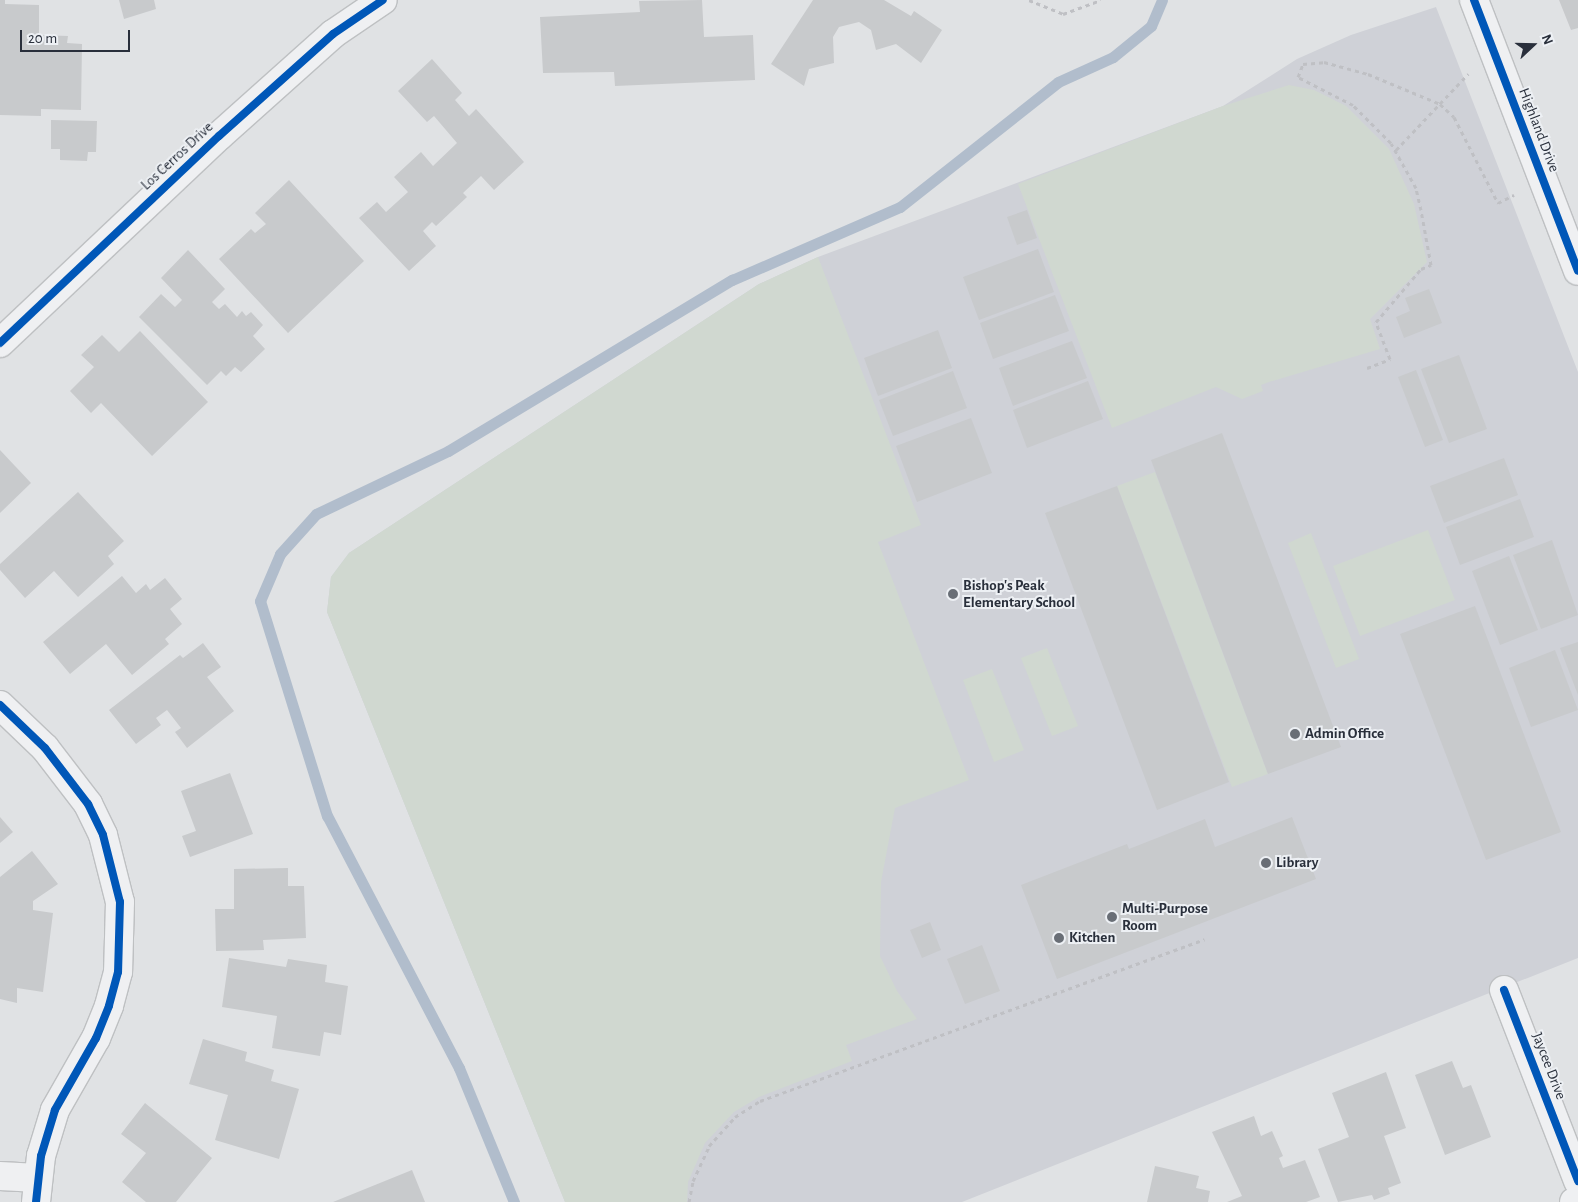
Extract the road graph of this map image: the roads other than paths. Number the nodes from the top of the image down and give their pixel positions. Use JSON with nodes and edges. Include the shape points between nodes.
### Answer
{"nodes":[{"id":1,"x":383,"y":0,"type":"edge"},
{"id":2,"x":1474,"y":0,"type":"edge"},
{"id":3,"x":1578,"y":271,"type":"edge"},
{"id":4,"x":0,"y":343,"type":"edge"},
{"id":5,"x":0,"y":705,"type":"edge"},
{"id":6,"x":1504,"y":990,"type":"dead end"},
{"id":7,"x":0,"y":1176,"type":"edge"},
{"id":8,"x":1578,"y":1180,"type":"edge"},
{"id":9,"x":37,"y":1190,"type":"edge"},
{"id":10,"x":1578,"y":1200,"type":"edge"},
{"id":11,"x":1574,"y":1202,"type":"edge"}],
"edges":[{"from":1,"to":4,"type":"street","name":"Los Cerros Drive","via":[[333,34],[261,97]]},
{"from":2,"to":3,"type":"street","name":"Highland Drive"},
{"from":5,"to":9,"type":"street","via":[[45,748],[88,804],[114,868],[120,902],[118,972],[109,1006],[96,1038],[55,1110]]},
{"from":6,"to":8,"type":"street","name":"Jaycee Drive"},
{"from":7,"to":9,"type":"street"},
{"from":10,"to":11,"type":"street"}]}
